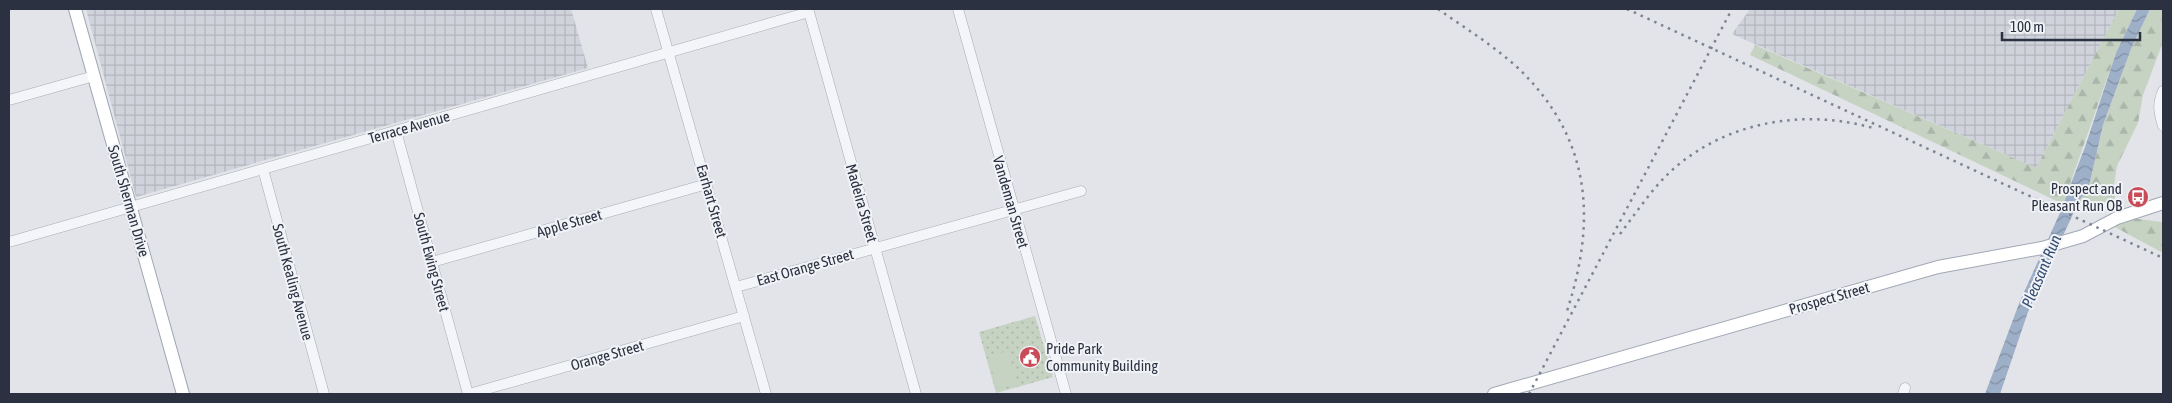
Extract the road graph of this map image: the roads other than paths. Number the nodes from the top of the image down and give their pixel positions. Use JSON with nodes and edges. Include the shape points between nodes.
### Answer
{"nodes":[{"id":1,"x":75,"y":9,"type":"edge"},
{"id":2,"x":656,"y":9,"type":"edge"},
{"id":3,"x":958,"y":9,"type":"edge"},
{"id":4,"x":809,"y":12,"type":"joint"},
{"id":5,"x":669,"y":52,"type":"junction"},
{"id":6,"x":94,"y":76,"type":"junction"},
{"id":7,"x":2163,"y":90,"type":"edge"},
{"id":8,"x":9,"y":100,"type":"edge"},
{"id":9,"x":2163,"y":126,"type":"edge"},
{"id":10,"x":396,"y":131,"type":"junction"},
{"id":11,"x":263,"y":169,"type":"junction"},
{"id":12,"x":707,"y":184,"type":"junction"},
{"id":13,"x":1081,"y":191,"type":"dead end"},
{"id":14,"x":2163,"y":202,"type":"edge"},
{"id":15,"x":131,"y":207,"type":"junction"},
{"id":16,"x":1014,"y":210,"type":"junction"},
{"id":17,"x":9,"y":242,"type":"edge"},
{"id":18,"x":874,"y":248,"type":"junction"},
{"id":19,"x":432,"y":262,"type":"junction"},
{"id":20,"x":736,"y":287,"type":"junction"},
{"id":21,"x":744,"y":316,"type":"junction"},
{"id":22,"x":183,"y":394,"type":"edge"},
{"id":23,"x":324,"y":394,"type":"edge"},
{"id":24,"x":468,"y":394,"type":"edge"},
{"id":25,"x":766,"y":394,"type":"edge"},
{"id":26,"x":916,"y":394,"type":"edge"},
{"id":27,"x":1066,"y":394,"type":"edge"},
{"id":28,"x":1494,"y":394,"type":"edge"}],
"edges":[{"from":1,"to":6,"type":"main road","name":"South Sherman Drive"},
{"from":2,"to":5,"type":"street","name":"Earhart Street"},
{"from":3,"to":16,"type":"street","name":"Vandeman Street"},
{"from":4,"to":5,"type":"street","name":"Terrace Avenue"},
{"from":4,"to":18,"type":"street","name":"Madeira Street"},
{"from":5,"to":10,"type":"street","name":"Terrace Avenue"},
{"from":5,"to":12,"type":"street","name":"Earhart Street"},
{"from":6,"to":8,"type":"street"},
{"from":6,"to":15,"type":"main road","name":"South Sherman Drive"},
{"from":7,"to":9,"type":"street","via":[[2159,111]]},
{"from":10,"to":11,"type":"street","name":"Terrace Avenue"},
{"from":10,"to":19,"type":"street","name":"South Ewing Street"},
{"from":11,"to":15,"type":"street","name":"Terrace Avenue"},
{"from":11,"to":23,"type":"street","name":"South Kealing Avenue"},
{"from":12,"to":19,"type":"street","name":"Apple Street"},
{"from":12,"to":20,"type":"street","name":"Earhart Street"},
{"from":13,"to":16,"type":"street"},
{"from":14,"to":28,"type":"main road","name":"Prospect Street","via":[[2117,218],[2073,240],[1938,267]]},
{"from":15,"to":17,"type":"street","name":"Terrace Avenue"},
{"from":15,"to":22,"type":"main road","name":"South Sherman Drive"},
{"from":16,"to":18,"type":"street"},
{"from":16,"to":27,"type":"street","name":"Vandeman Street"},
{"from":18,"to":20,"type":"street","name":"East Orange Street"},
{"from":18,"to":26,"type":"street","name":"Madeira Street"},
{"from":19,"to":24,"type":"street","name":"South Ewing Street"},
{"from":20,"to":21,"type":"street","name":"Earhart Street"},
{"from":21,"to":24,"type":"street","name":"Orange Street"},
{"from":21,"to":25,"type":"street","name":"Earhart Street"}]}
